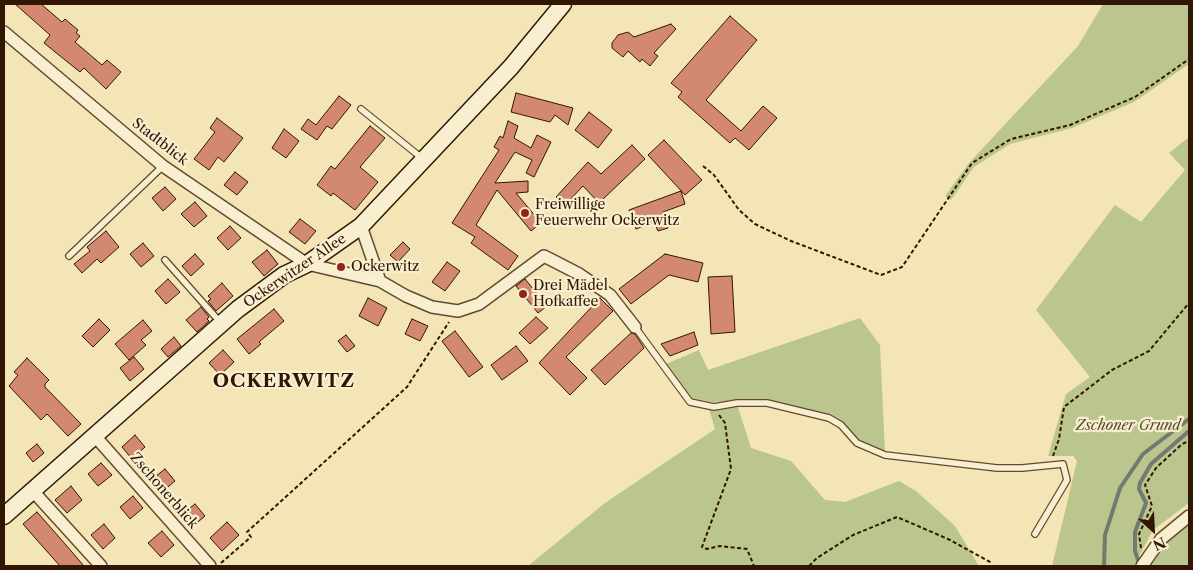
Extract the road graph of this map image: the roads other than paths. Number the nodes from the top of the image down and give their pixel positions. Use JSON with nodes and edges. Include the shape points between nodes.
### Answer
{"nodes":[{"id":1,"x":563,"y":4,"type":"edge"},
{"id":2,"x":4,"y":32,"type":"edge"},
{"id":3,"x":361,"y":109,"type":"dead end"},
{"id":4,"x":423,"y":160,"type":"junction"},
{"id":5,"x":163,"y":166,"type":"junction"},
{"id":6,"x":361,"y":226,"type":"junction"},
{"id":7,"x":69,"y":256,"type":"dead end"},
{"id":8,"x":165,"y":260,"type":"dead end"},
{"id":9,"x":307,"y":264,"type":"junction"},
{"id":10,"x":380,"y":281,"type":"junction"},
{"id":11,"x":222,"y":324,"type":"junction"},
{"id":12,"x":635,"y":327,"type":"joint"},
{"id":13,"x":94,"y":435,"type":"junction"},
{"id":14,"x":32,"y":490,"type":"junction"},
{"id":15,"x":4,"y":516,"type":"edge"},
{"id":16,"x":1189,"y":516,"type":"edge"},
{"id":17,"x":1035,"y":534,"type":"dead end"},
{"id":18,"x":1143,"y":565,"type":"edge"},
{"id":19,"x":101,"y":566,"type":"edge"},
{"id":20,"x":210,"y":566,"type":"edge"}],
"edges":[{"from":1,"to":4,"type":"street","name":"Ockerwitzer Allee","via":[[511,67]]},
{"from":2,"to":5,"type":"street","name":"Stadtblick"},
{"from":3,"to":4,"type":"lane"},
{"from":4,"to":6,"type":"street","name":"Ockerwitzer Allee"},
{"from":5,"to":7,"type":"lane"},
{"from":5,"to":9,"type":"street","name":"Stadtblick"},
{"from":6,"to":9,"type":"street","name":"Ockerwitzer Allee"},
{"from":6,"to":10,"type":"street"},
{"from":8,"to":11,"type":"lane"},
{"from":9,"to":10,"type":"street"},
{"from":9,"to":11,"type":"street","name":"Ockerwitzer Allee","via":[[284,275]]},
{"from":10,"to":12,"type":"street","via":[[432,307],[458,311],[480,304],[544,256],[610,295]]},
{"from":11,"to":13,"type":"street","name":"Ockerwitzer Allee"},
{"from":12,"to":17,"type":"lane","via":[[690,402],[714,406],[767,403],[829,418],[841,425],[857,443],[885,455],[997,468],[1063,464],[1067,480]]},
{"from":13,"to":14,"type":"street","name":"Ockerwitzer Allee"},
{"from":13,"to":20,"type":"street","name":"Zschonerblick"},
{"from":14,"to":15,"type":"street","name":"Ockerwitzer Allee"},
{"from":14,"to":19,"type":"street"},
{"from":16,"to":18,"type":"street","via":[[1161,540]]}]}
